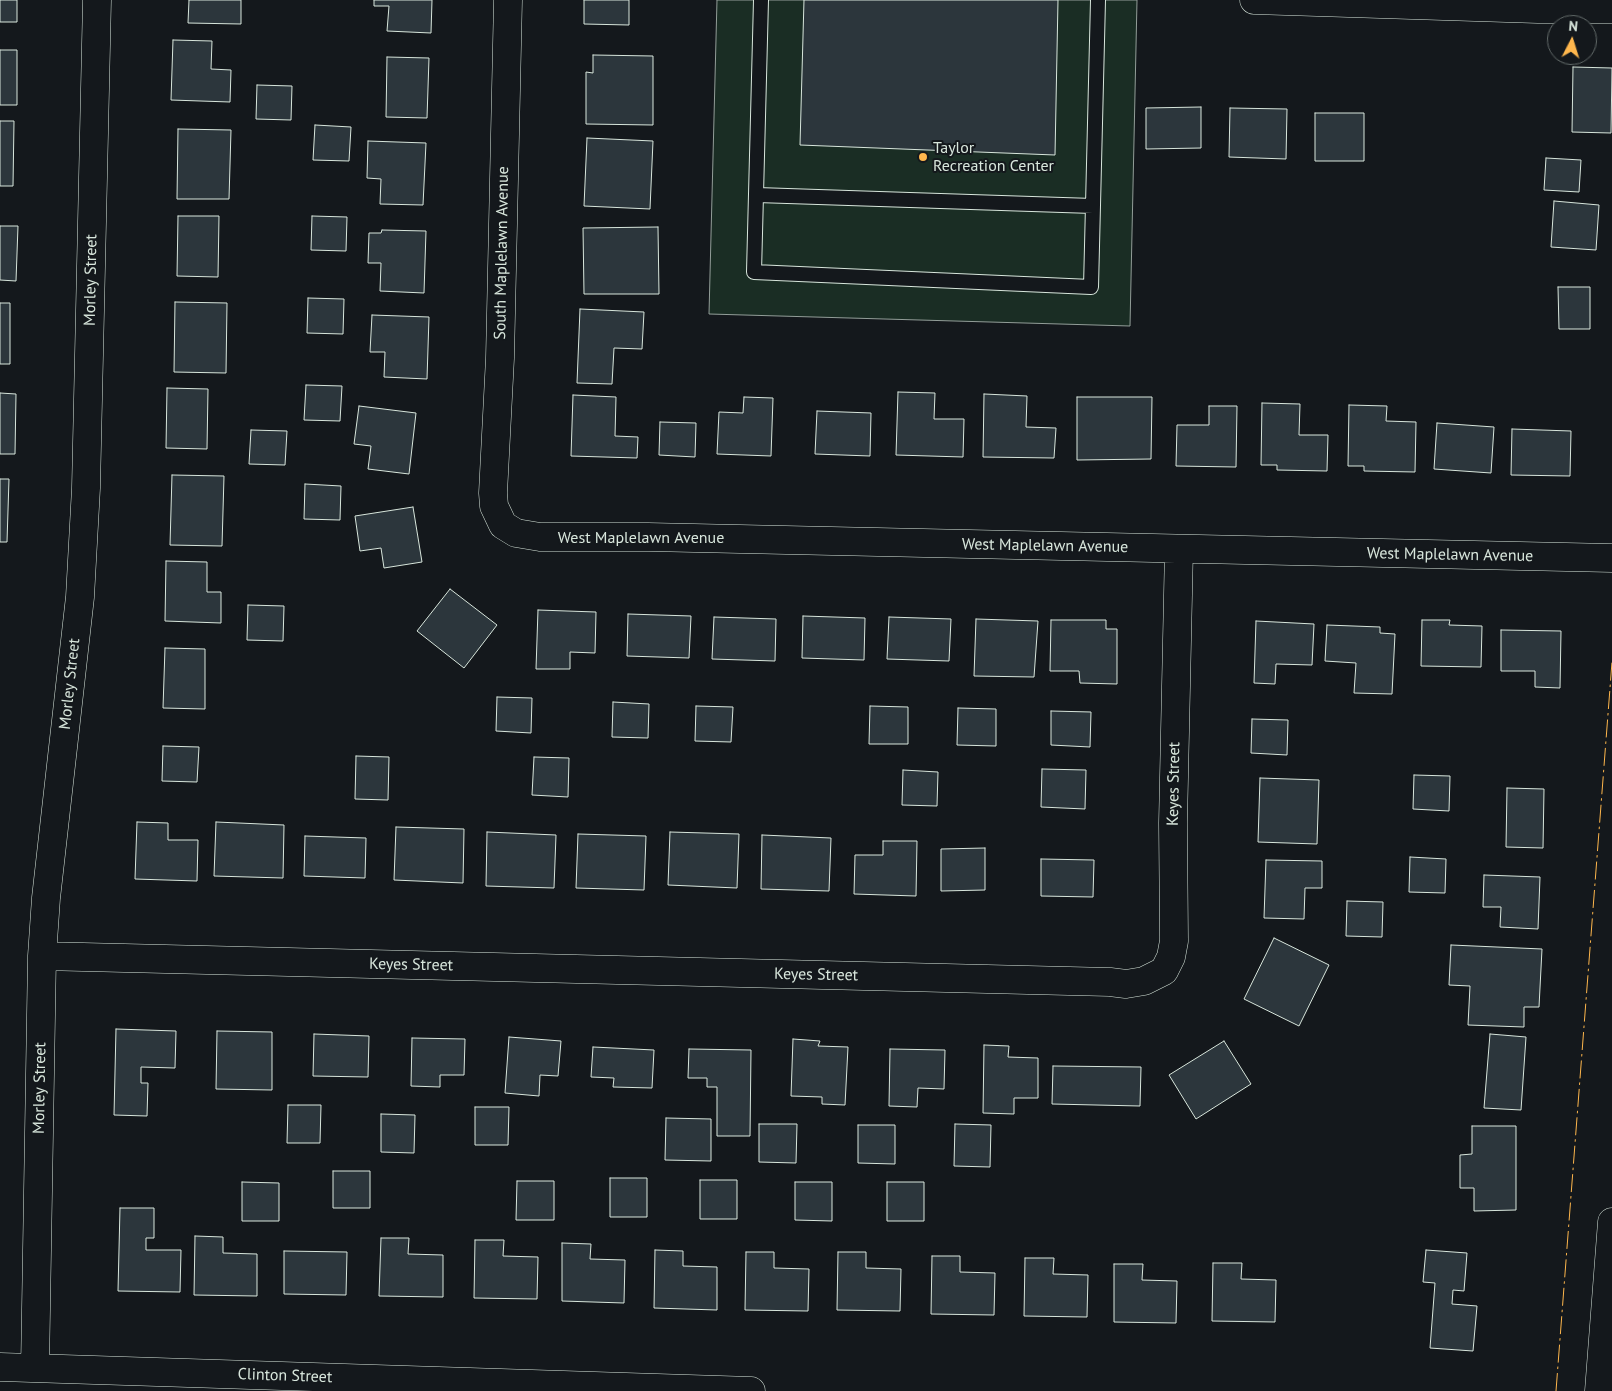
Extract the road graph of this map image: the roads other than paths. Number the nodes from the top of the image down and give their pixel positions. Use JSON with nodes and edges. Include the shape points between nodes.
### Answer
{"nodes":[{"id":1,"x":97,"y":0,"type":"edge"},
{"id":2,"x":508,"y":0,"type":"edge"},
{"id":3,"x":761,"y":0,"type":"edge"},
{"id":4,"x":1098,"y":0,"type":"edge"},
{"id":5,"x":1254,"y":0,"type":"edge"},
{"id":6,"x":1612,"y":9,"type":"edge"},
{"id":7,"x":757,"y":195,"type":"junction"},
{"id":8,"x":1093,"y":206,"type":"junction"},
{"id":9,"x":494,"y":506,"type":"joint"},
{"id":10,"x":1179,"y":549,"type":"junction"},
{"id":11,"x":1612,"y":558,"type":"edge"},
{"id":12,"x":42,"y":956,"type":"junction"},
{"id":13,"x":1612,"y":1222,"type":"edge"},
{"id":14,"x":1607,"y":1350,"type":"edge"},
{"id":15,"x":0,"y":1366,"type":"edge"},
{"id":16,"x":35,"y":1368,"type":"junction"},
{"id":17,"x":381,"y":1385,"type":"edge"},
{"id":18,"x":751,"y":1391,"type":"edge"},
{"id":19,"x":1599,"y":1391,"type":"edge"}],
"edges":[{"from":1,"to":12,"type":"street","name":"Morley Street","via":[[80,597]]},
{"from":2,"to":9,"type":"street","name":"South Maplelawn Avenue"},
{"from":3,"to":7,"type":"lane"},
{"from":4,"to":8,"type":"lane"},
{"from":5,"to":6,"type":"street"},
{"from":7,"to":8,"type":"lane"},
{"from":7,"to":8,"type":"lane","via":[[754,272],[1091,287]]},
{"from":9,"to":10,"type":"street","name":"West Maplelawn Avenue","via":[[503,525],[516,533],[540,537]]},
{"from":10,"to":11,"type":"street","name":"West Maplelawn Avenue"},
{"from":10,"to":12,"type":"street","name":"Keyes Street","via":[[1173,823],[1174,941],[1164,971],[1144,981],[1126,984]]},
{"from":12,"to":16,"type":"street","name":"Morley Street"},
{"from":13,"to":14,"type":"street"},
{"from":14,"to":19,"type":"street"},
{"from":15,"to":16,"type":"street","name":"Clinton Street"},
{"from":16,"to":17,"type":"street","name":"Clinton Street"},
{"from":17,"to":18,"type":"street","name":"Clinton Street"}]}
